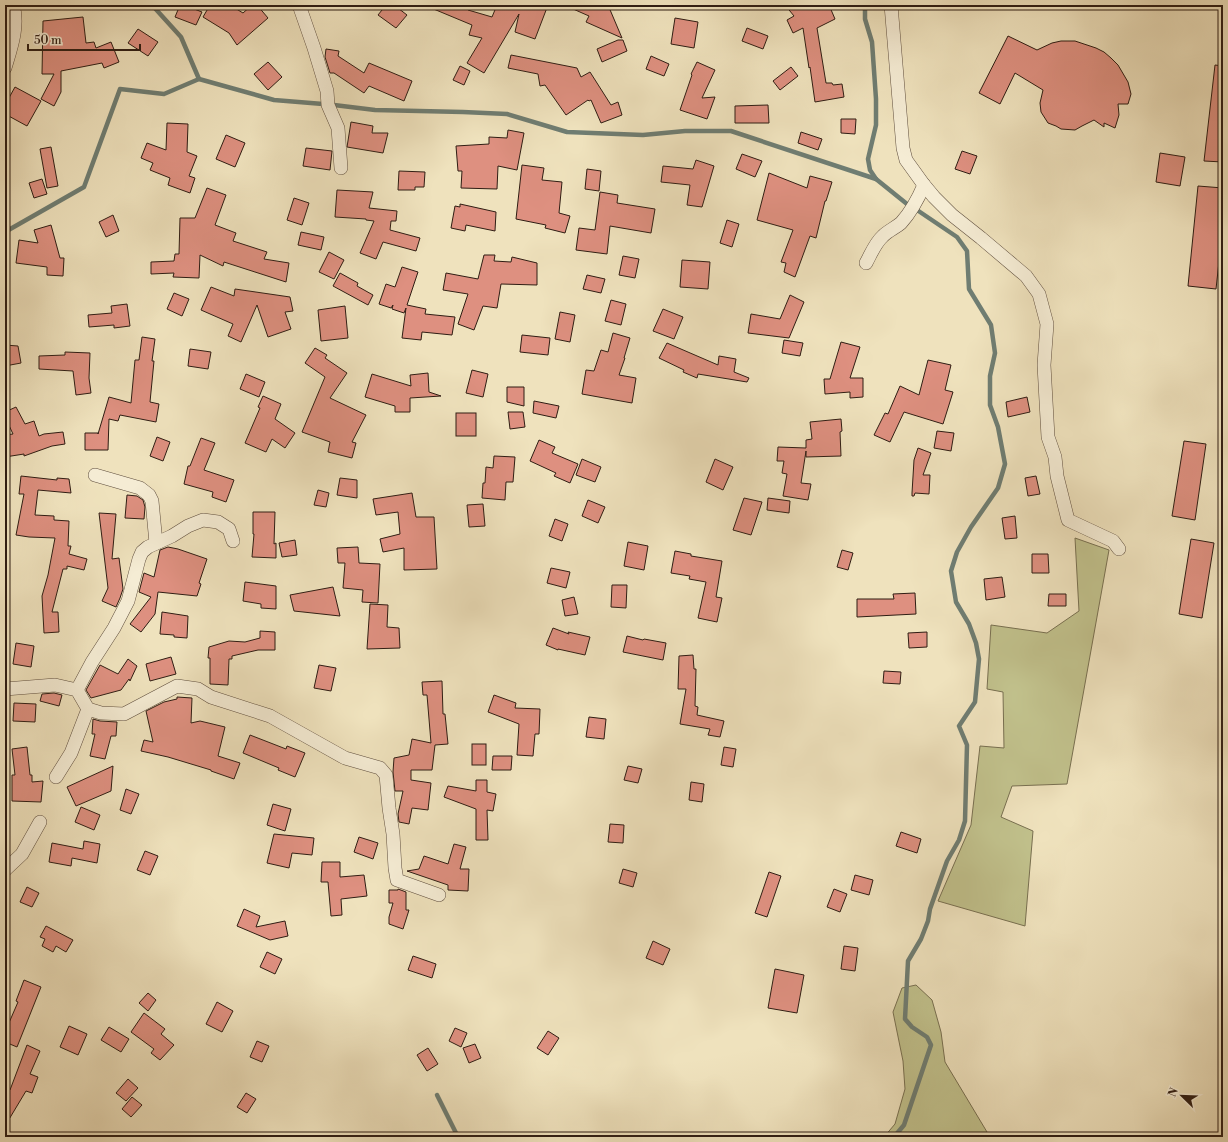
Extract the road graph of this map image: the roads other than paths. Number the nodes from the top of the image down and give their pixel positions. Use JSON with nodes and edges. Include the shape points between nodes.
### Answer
{"nodes":[{"id":1,"x":13,"y":5,"type":"edge"},
{"id":2,"x":299,"y":5,"type":"edge"},
{"id":3,"x":891,"y":5,"type":"edge"},
{"id":4,"x":5,"y":68,"type":"edge"},
{"id":5,"x":341,"y":168,"type":"dead end"},
{"id":6,"x":924,"y":185,"type":"junction"},
{"id":7,"x":866,"y":263,"type":"dead end"},
{"id":8,"x":95,"y":475,"type":"dead end"},
{"id":9,"x":233,"y":541,"type":"dead end"},
{"id":10,"x":156,"y":543,"type":"junction"},
{"id":11,"x":1119,"y":549,"type":"dead end"},
{"id":12,"x":5,"y":689,"type":"edge"},
{"id":13,"x":77,"y":690,"type":"junction"},
{"id":14,"x":88,"y":709,"type":"junction"},
{"id":15,"x":56,"y":777,"type":"dead end"},
{"id":16,"x":40,"y":822,"type":"dead end"},
{"id":17,"x":5,"y":870,"type":"edge"},
{"id":18,"x":439,"y":895,"type":"dead end"}],
"edges":[{"from":1,"to":4,"type":"street","via":[[16,15],[13,43]]},
{"from":2,"to":5,"type":"street","via":[[327,91],[328,105],[338,128]]},
{"from":3,"to":6,"type":"street","via":[[903,148],[906,160]]},
{"from":6,"to":7,"type":"street","via":[[907,215],[900,224],[883,236],[873,248]]},
{"from":6,"to":11,"type":"street","via":[[952,215],[1026,276],[1039,294],[1047,324],[1044,365],[1048,437],[1055,457],[1068,520],[1113,541]]},
{"from":8,"to":10,"type":"street","via":[[140,488],[149,495],[152,501]]},
{"from":9,"to":10,"type":"street","via":[[229,530],[218,522],[203,520]]},
{"from":10,"to":13,"type":"street","via":[[142,552],[128,601]]},
{"from":12,"to":13,"type":"street","via":[[55,685]]},
{"from":13,"to":14,"type":"street"},
{"from":14,"to":15,"type":"street","via":[[71,753]]},
{"from":14,"to":18,"type":"street","via":[[101,714],[124,714],[177,686],[198,689],[211,698],[270,716],[345,758],[380,768],[386,775],[397,880]]},
{"from":16,"to":17,"type":"street","via":[[22,854]]}]}
